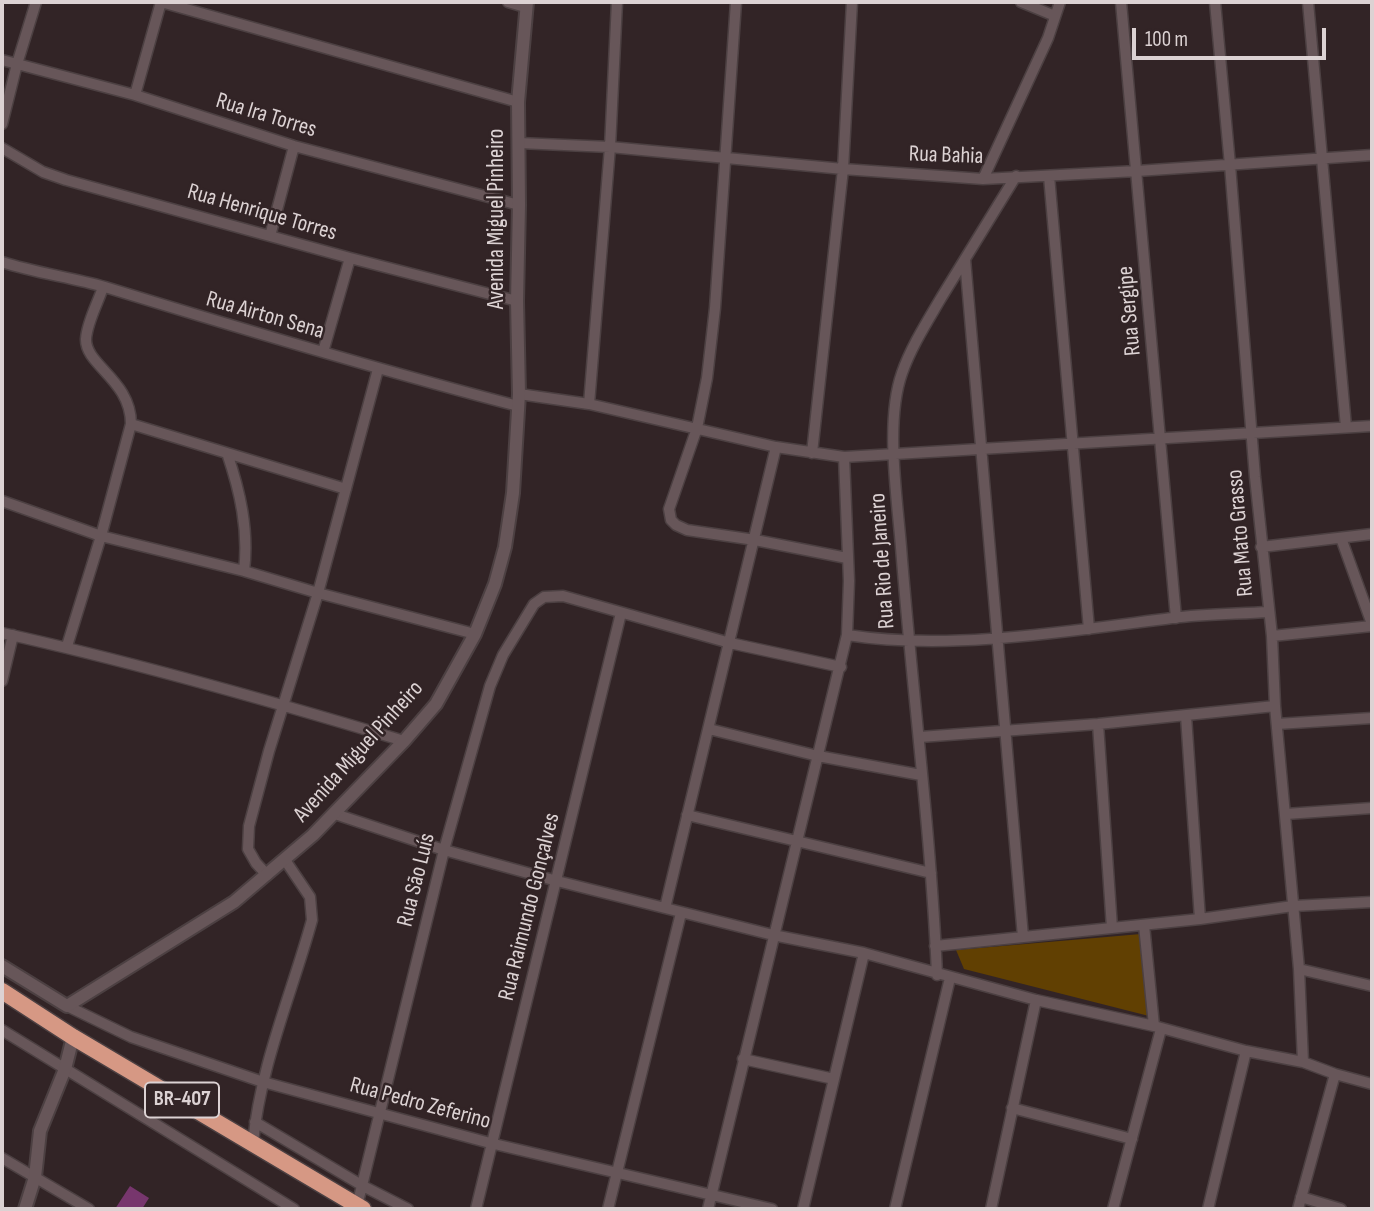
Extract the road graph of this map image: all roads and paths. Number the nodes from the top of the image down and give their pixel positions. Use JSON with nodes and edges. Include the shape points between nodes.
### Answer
{"nodes":[{"id":1,"x":36,"y":2,"type":"edge"},
{"id":2,"x":161,"y":2,"type":"edge"},
{"id":3,"x":508,"y":2,"type":"edge"},
{"id":4,"x":617,"y":2,"type":"edge"},
{"id":5,"x":736,"y":2,"type":"edge"},
{"id":6,"x":852,"y":2,"type":"edge"},
{"id":7,"x":1021,"y":2,"type":"edge"},
{"id":8,"x":1060,"y":2,"type":"edge"},
{"id":9,"x":1121,"y":2,"type":"edge"},
{"id":10,"x":1214,"y":2,"type":"edge"},
{"id":11,"x":1308,"y":2,"type":"edge"},
{"id":12,"x":526,"y":4,"type":"edge"},
{"id":13,"x":1055,"y":16,"type":"junction"},
{"id":14,"x":2,"y":60,"type":"edge"},
{"id":15,"x":16,"y":64,"type":"junction"},
{"id":16,"x":135,"y":95,"type":"junction"},
{"id":17,"x":518,"y":102,"type":"junction"},
{"id":18,"x":2,"y":124,"type":"edge"},
{"id":19,"x":519,"y":143,"type":"junction"},
{"id":20,"x":294,"y":146,"type":"junction"},
{"id":21,"x":610,"y":147,"type":"junction"},
{"id":22,"x":2,"y":148,"type":"edge"},
{"id":23,"x":1372,"y":155,"type":"edge"},
{"id":24,"x":725,"y":157,"type":"junction"},
{"id":25,"x":1323,"y":159,"type":"junction"},
{"id":26,"x":1230,"y":165,"type":"junction"},
{"id":27,"x":843,"y":169,"type":"junction"},
{"id":28,"x":1137,"y":172,"type":"junction"},
{"id":29,"x":1016,"y":176,"type":"junction"},
{"id":30,"x":1049,"y":176,"type":"junction"},
{"id":31,"x":983,"y":179,"type":"junction"},
{"id":32,"x":519,"y":205,"type":"junction"},
{"id":33,"x":270,"y":236,"type":"junction"},
{"id":34,"x":350,"y":258,"type":"junction"},
{"id":35,"x":965,"y":259,"type":"junction"},
{"id":36,"x":2,"y":262,"type":"edge"},
{"id":37,"x":103,"y":287,"type":"junction"},
{"id":38,"x":517,"y":301,"type":"junction"},
{"id":39,"x":323,"y":352,"type":"junction"},
{"id":40,"x":378,"y":369,"type":"junction"},
{"id":41,"x":519,"y":400,"type":"junction"},
{"id":42,"x":589,"y":404,"type":"junction"},
{"id":43,"x":131,"y":424,"type":"junction"},
{"id":44,"x":1372,"y":426,"type":"edge"},
{"id":45,"x":697,"y":428,"type":"junction"},
{"id":46,"x":1346,"y":428,"type":"junction"},
{"id":47,"x":1252,"y":434,"type":"junction"},
{"id":48,"x":1160,"y":438,"type":"junction"},
{"id":49,"x":1072,"y":444,"type":"junction"},
{"id":50,"x":776,"y":447,"type":"junction"},
{"id":51,"x":981,"y":450,"type":"junction"},
{"id":52,"x":227,"y":453,"type":"junction"},
{"id":53,"x":813,"y":453,"type":"junction"},
{"id":54,"x":894,"y":454,"type":"junction"},
{"id":55,"x":844,"y":457,"type":"junction"},
{"id":56,"x":346,"y":489,"type":"junction"},
{"id":57,"x":2,"y":501,"type":"edge"},
{"id":58,"x":1372,"y":534,"type":"edge"},
{"id":59,"x":101,"y":536,"type":"junction"},
{"id":60,"x":1340,"y":538,"type":"junction"},
{"id":61,"x":755,"y":540,"type":"junction"},
{"id":62,"x":1261,"y":547,"type":"junction"},
{"id":63,"x":847,"y":558,"type":"junction"},
{"id":64,"x":244,"y":571,"type":"junction"},
{"id":65,"x":318,"y":593,"type":"junction"},
{"id":66,"x":1268,"y":612,"type":"junction"},
{"id":67,"x":621,"y":613,"type":"junction"},
{"id":68,"x":1176,"y":618,"type":"junction"},
{"id":69,"x":1372,"y":625,"type":"edge"},
{"id":70,"x":1088,"y":629,"type":"junction"},
{"id":71,"x":2,"y":633,"type":"edge"},
{"id":72,"x":475,"y":634,"type":"junction"},
{"id":73,"x":13,"y":635,"type":"junction"},
{"id":74,"x":847,"y":635,"type":"junction"},
{"id":75,"x":1272,"y":636,"type":"junction"},
{"id":76,"x":999,"y":637,"type":"junction"},
{"id":77,"x":908,"y":641,"type":"junction"},
{"id":78,"x":730,"y":643,"type":"junction"},
{"id":79,"x":67,"y":646,"type":"junction"},
{"id":80,"x":841,"y":667,"type":"junction"},
{"id":81,"x":2,"y":681,"type":"edge"},
{"id":82,"x":284,"y":705,"type":"junction"},
{"id":83,"x":1275,"y":706,"type":"junction"},
{"id":84,"x":1186,"y":716,"type":"junction"},
{"id":85,"x":1372,"y":718,"type":"edge"},
{"id":86,"x":1098,"y":724,"type":"junction"},
{"id":87,"x":1277,"y":724,"type":"junction"},
{"id":88,"x":709,"y":729,"type":"junction"},
{"id":89,"x":1006,"y":730,"type":"junction"},
{"id":90,"x":920,"y":737,"type":"junction"},
{"id":91,"x":404,"y":741,"type":"junction"},
{"id":92,"x":818,"y":756,"type":"junction"},
{"id":93,"x":921,"y":775,"type":"junction"},
{"id":94,"x":1372,"y":807,"type":"edge"},
{"id":95,"x":335,"y":814,"type":"junction"},
{"id":96,"x":1286,"y":814,"type":"junction"},
{"id":97,"x":687,"y":815,"type":"junction"},
{"id":98,"x":797,"y":842,"type":"junction"},
{"id":99,"x":444,"y":850,"type":"junction"},
{"id":100,"x":285,"y":860,"type":"junction"},
{"id":101,"x":931,"y":873,"type":"junction"},
{"id":102,"x":267,"y":875,"type":"junction"},
{"id":103,"x":557,"y":881,"type":"junction"},
{"id":104,"x":1372,"y":902,"type":"edge"},
{"id":105,"x":1293,"y":906,"type":"junction"},
{"id":106,"x":665,"y":908,"type":"junction"},
{"id":107,"x":681,"y":913,"type":"junction"},
{"id":108,"x":1200,"y":919,"type":"junction"},
{"id":109,"x":1144,"y":925,"type":"junction"},
{"id":110,"x":1112,"y":928,"type":"junction"},
{"id":111,"x":773,"y":935,"type":"junction"},
{"id":112,"x":1023,"y":937,"type":"junction"},
{"id":113,"x":935,"y":946,"type":"junction"},
{"id":114,"x":863,"y":953,"type":"junction"},
{"id":115,"x":2,"y":966,"type":"edge"},
{"id":116,"x":1299,"y":969,"type":"junction"},
{"id":117,"x":937,"y":975,"type":"junction"},
{"id":118,"x":950,"y":978,"type":"junction"},
{"id":119,"x":1372,"y":986,"type":"edge"},
{"id":120,"x":2,"y":991,"type":"edge"},
{"id":121,"x":1036,"y":1000,"type":"junction"},
{"id":122,"x":66,"y":1006,"type":"junction"},
{"id":123,"x":50,"y":1021,"type":"junction"},
{"id":124,"x":1157,"y":1027,"type":"junction"},
{"id":125,"x":2,"y":1030,"type":"edge"},
{"id":126,"x":74,"y":1037,"type":"junction"},
{"id":127,"x":1246,"y":1051,"type":"junction"},
{"id":128,"x":743,"y":1059,"type":"junction"},
{"id":129,"x":1303,"y":1062,"type":"junction"},
{"id":130,"x":65,"y":1069,"type":"junction"},
{"id":131,"x":1335,"y":1074,"type":"junction"},
{"id":132,"x":834,"y":1079,"type":"junction"},
{"id":133,"x":263,"y":1082,"type":"junction"},
{"id":134,"x":1372,"y":1084,"type":"edge"},
{"id":135,"x":1012,"y":1108,"type":"junction"},
{"id":136,"x":380,"y":1114,"type":"junction"},
{"id":137,"x":255,"y":1122,"type":"junction"},
{"id":138,"x":1132,"y":1139,"type":"junction"},
{"id":139,"x":253,"y":1143,"type":"junction"},
{"id":140,"x":490,"y":1143,"type":"junction"},
{"id":141,"x":2,"y":1158,"type":"edge"},
{"id":142,"x":615,"y":1172,"type":"junction"},
{"id":143,"x":35,"y":1177,"type":"junction"},
{"id":144,"x":363,"y":1186,"type":"junction"},
{"id":145,"x":710,"y":1196,"type":"junction"},
{"id":146,"x":1301,"y":1197,"type":"junction"},
{"id":147,"x":360,"y":1207,"type":"edge"},
{"id":148,"x":25,"y":1209,"type":"edge"},
{"id":149,"x":89,"y":1209,"type":"edge"},
{"id":150,"x":294,"y":1209,"type":"edge"},
{"id":151,"x":408,"y":1209,"type":"edge"},
{"id":152,"x":476,"y":1209,"type":"edge"},
{"id":153,"x":608,"y":1209,"type":"edge"},
{"id":154,"x":708,"y":1209,"type":"edge"},
{"id":155,"x":772,"y":1209,"type":"edge"},
{"id":156,"x":803,"y":1209,"type":"edge"},
{"id":157,"x":895,"y":1209,"type":"edge"},
{"id":158,"x":991,"y":1209,"type":"edge"},
{"id":159,"x":1113,"y":1209,"type":"edge"},
{"id":160,"x":1208,"y":1209,"type":"edge"},
{"id":161,"x":1298,"y":1209,"type":"edge"},
{"id":162,"x":1341,"y":1209,"type":"edge"}],
"edges":[{"from":1,"to":15,"type":"street"},
{"from":2,"to":16,"type":"street"},
{"from":2,"to":17,"type":"street"},
{"from":3,"to":12,"type":"street"},
{"from":4,"to":21,"type":"street"},
{"from":5,"to":24,"type":"street"},
{"from":6,"to":27,"type":"street"},
{"from":7,"to":13,"type":"street"},
{"from":8,"to":13,"type":"street"},
{"from":9,"to":28,"type":"street","name":"Rua Sergipe"},
{"from":10,"to":26,"type":"street","name":"Rua Mato Grasso"},
{"from":11,"to":25,"type":"street"},
{"from":12,"to":17,"type":"street","name":"Avenida Miguel Pinheiro"},
{"from":13,"to":31,"type":"street"},
{"from":14,"to":15,"type":"street","name":"Rua Ira Torres"},
{"from":15,"to":16,"type":"street","name":"Rua Ira Torres"},
{"from":15,"to":18,"type":"street"},
{"from":16,"to":20,"type":"street","name":"Rua Ira Torres"},
{"from":17,"to":19,"type":"street","name":"Avenida Miguel Pinheiro"},
{"from":19,"to":21,"type":"street","name":"Rua Bahia"},
{"from":19,"to":32,"type":"street","name":"Avenida Miguel Pinheiro"},
{"from":20,"to":32,"type":"street","name":"Rua Ira Torres"},
{"from":20,"to":33,"type":"street"},
{"from":21,"to":24,"type":"street","name":"Rua Bahia"},
{"from":21,"to":42,"type":"street"},
{"from":22,"to":33,"type":"street","name":"Rua Henrique Torres","via":[[52,176]]},
{"from":23,"to":25,"type":"street","name":"Rua Bahia"},
{"from":24,"to":27,"type":"street","name":"Rua Bahia"},
{"from":24,"to":45,"type":"street","via":[[715,308]]},
{"from":25,"to":26,"type":"street","name":"Rua Bahia"},
{"from":25,"to":46,"type":"street"},
{"from":26,"to":28,"type":"street","name":"Rua Bahia"},
{"from":26,"to":47,"type":"street","name":"Rua Mato Grasso"},
{"from":27,"to":31,"type":"street","name":"Rua Bahia"},
{"from":27,"to":53,"type":"street"},
{"from":28,"to":30,"type":"street","name":"Rua Bahia"},
{"from":28,"to":48,"type":"street","name":"Rua Sergipe"},
{"from":29,"to":30,"type":"street","name":"Rua Bahia"},
{"from":29,"to":31,"type":"street","name":"Rua Bahia"},
{"from":29,"to":35,"type":"street","name":"Rua Rio de Janeiro"},
{"from":30,"to":49,"type":"street"},
{"from":32,"to":38,"type":"street","name":"Avenida Miguel Pinheiro"},
{"from":33,"to":34,"type":"street","name":"Rua Henrique Torres"},
{"from":34,"to":38,"type":"street","name":"Rua Henrique Torres"},
{"from":34,"to":39,"type":"street"},
{"from":35,"to":51,"type":"street"},
{"from":35,"to":54,"type":"street","name":"Rua Rio de Janeiro","via":[[902,373]]},
{"from":36,"to":37,"type":"street","name":"Rua Airton Sena"},
{"from":37,"to":39,"type":"street","name":"Rua Airton Sena"},
{"from":37,"to":43,"type":"street","via":[[86,342],[92,357],[120,386]]},
{"from":38,"to":41,"type":"street","name":"Avenida Miguel Pinheiro"},
{"from":39,"to":40,"type":"street","name":"Rua Airton Sena"},
{"from":40,"to":41,"type":"street","name":"Rua Airton Sena"},
{"from":40,"to":56,"type":"street"},
{"from":41,"to":42,"type":"street","name":"Rua Airton Sena"},
{"from":41,"to":72,"type":"street","name":"Avenida Miguel Pinheiro","via":[[510,524],[495,584]]},
{"from":42,"to":45,"type":"street","name":"Rua Airton Sena"},
{"from":43,"to":52,"type":"street"},
{"from":43,"to":59,"type":"street"},
{"from":44,"to":46,"type":"street","name":"Rua Airton Sena"},
{"from":45,"to":50,"type":"street","name":"Rua Airton Sena"},
{"from":45,"to":61,"type":"street","via":[[669,509],[671,520],[701,534]]},
{"from":46,"to":47,"type":"street","name":"Rua Airton Sena"},
{"from":47,"to":48,"type":"street","name":"Rua Airton Sena"},
{"from":47,"to":62,"type":"street","name":"Rua Mato Grasso"},
{"from":48,"to":49,"type":"street","name":"Rua Airton Sena"},
{"from":48,"to":68,"type":"street","name":"Rua Sergipe"},
{"from":49,"to":51,"type":"street","name":"Rua Airton Sena"},
{"from":49,"to":70,"type":"street"},
{"from":50,"to":53,"type":"street","name":"Rua Airton Sena"},
{"from":50,"to":61,"type":"street"},
{"from":51,"to":54,"type":"street","name":"Rua Airton Sena"},
{"from":51,"to":76,"type":"street"},
{"from":52,"to":56,"type":"street"},
{"from":52,"to":64,"type":"street","via":[[246,531]]},
{"from":53,"to":55,"type":"street","name":"Rua Airton Sena"},
{"from":54,"to":55,"type":"street","name":"Rua Airton Sena"},
{"from":54,"to":77,"type":"street","name":"Rua Rio de Janeiro"},
{"from":55,"to":63,"type":"street"},
{"from":56,"to":65,"type":"street"},
{"from":57,"to":59,"type":"street"},
{"from":58,"to":60,"type":"street"},
{"from":59,"to":64,"type":"street"},
{"from":59,"to":79,"type":"street"},
{"from":60,"to":62,"type":"street"},
{"from":60,"to":69,"type":"street"},
{"from":61,"to":63,"type":"street"},
{"from":61,"to":78,"type":"street"},
{"from":62,"to":66,"type":"street","name":"Rua Mato Grasso"},
{"from":63,"to":74,"type":"street"},
{"from":64,"to":65,"type":"street"},
{"from":65,"to":72,"type":"street"},
{"from":65,"to":82,"type":"street"},
{"from":66,"to":68,"type":"street"},
{"from":66,"to":75,"type":"street","name":"Rua Mato Grasso"},
{"from":67,"to":78,"type":"street"},
{"from":67,"to":99,"type":"street","name":"Rua São Luís","via":[[563,596],[544,597],[530,610],[503,655],[478,724]]},
{"from":67,"to":103,"type":"street","name":"Rua Raimundo Gonçalves"},
{"from":68,"to":70,"type":"street"},
{"from":69,"to":75,"type":"street"},
{"from":70,"to":76,"type":"street"},
{"from":71,"to":73,"type":"street"},
{"from":72,"to":91,"type":"street","name":"Avenida Miguel Pinheiro","via":[[436,704]]},
{"from":73,"to":79,"type":"street"},
{"from":73,"to":81,"type":"street"},
{"from":74,"to":77,"type":"street"},
{"from":74,"to":80,"type":"street"},
{"from":75,"to":83,"type":"street","name":"Rua Mato Grasso"},
{"from":76,"to":77,"type":"street"},
{"from":76,"to":89,"type":"street"},
{"from":77,"to":90,"type":"street","name":"Rua Rio de Janeiro"},
{"from":78,"to":80,"type":"street"},
{"from":78,"to":88,"type":"street"},
{"from":79,"to":82,"type":"street"},
{"from":80,"to":92,"type":"street"},
{"from":82,"to":91,"type":"street"},
{"from":82,"to":102,"type":"street","via":[[248,836],[248,849]]},
{"from":83,"to":84,"type":"street"},
{"from":83,"to":87,"type":"street","name":"Rua Mato Grasso"},
{"from":84,"to":86,"type":"street"},
{"from":84,"to":108,"type":"street"},
{"from":85,"to":87,"type":"street"},
{"from":86,"to":89,"type":"street"},
{"from":86,"to":110,"type":"street"},
{"from":87,"to":96,"type":"street","name":"Rua Mato Grasso"},
{"from":88,"to":92,"type":"street"},
{"from":88,"to":97,"type":"street"},
{"from":89,"to":90,"type":"street"},
{"from":89,"to":112,"type":"street"},
{"from":90,"to":93,"type":"street","name":"Rua Rio de Janeiro"},
{"from":91,"to":95,"type":"street","name":"Avenida Miguel Pinheiro"},
{"from":92,"to":93,"type":"street"},
{"from":92,"to":98,"type":"street"},
{"from":93,"to":101,"type":"street","name":"Rua Rio de Janeiro"},
{"from":94,"to":96,"type":"street"},
{"from":95,"to":99,"type":"street"},
{"from":95,"to":100,"type":"street","name":"Avenida Miguel Pinheiro"},
{"from":96,"to":105,"type":"street","name":"Rua Mato Grasso"},
{"from":97,"to":98,"type":"street"},
{"from":97,"to":106,"type":"street"},
{"from":98,"to":101,"type":"street"},
{"from":98,"to":111,"type":"street"},
{"from":99,"to":103,"type":"street"},
{"from":99,"to":136,"type":"street","name":"Rua São Luís"},
{"from":100,"to":102,"type":"street","name":"Avenida Miguel Pinheiro"},
{"from":100,"to":133,"type":"street","via":[[310,897],[312,920]]},
{"from":101,"to":113,"type":"street","name":"Rua Rio de Janeiro"},
{"from":102,"to":122,"type":"street","name":"Avenida Miguel Pinheiro","via":[[222,910]]},
{"from":103,"to":106,"type":"street"},
{"from":103,"to":140,"type":"street","name":"Rua Raimundo Gonçalves"},
{"from":104,"to":105,"type":"street"},
{"from":105,"to":108,"type":"street"},
{"from":105,"to":116,"type":"street","name":"Rua Mato Grasso"},
{"from":106,"to":107,"type":"street"},
{"from":107,"to":111,"type":"street"},
{"from":107,"to":142,"type":"street"},
{"from":108,"to":109,"type":"street"},
{"from":109,"to":110,"type":"street"},
{"from":109,"to":124,"type":"street"},
{"from":110,"to":112,"type":"street"},
{"from":111,"to":114,"type":"street"},
{"from":111,"to":128,"type":"street"},
{"from":112,"to":113,"type":"street"},
{"from":113,"to":117,"type":"street","name":"Rua Rio de Janeiro"},
{"from":114,"to":117,"type":"street"},
{"from":114,"to":132,"type":"street"},
{"from":115,"to":122,"type":"street"},
{"from":116,"to":119,"type":"street"},
{"from":116,"to":129,"type":"street","name":"Rua Mato Grasso"},
{"from":117,"to":118,"type":"street"},
{"from":118,"to":121,"type":"street"},
{"from":118,"to":157,"type":"street"},
{"from":120,"to":123,"type":"highway","number":"BR-407"},
{"from":121,"to":124,"type":"street"},
{"from":121,"to":135,"type":"street"},
{"from":122,"to":123,"type":"street","name":"Avenida Miguel Pinheiro"},
{"from":122,"to":133,"type":"street","name":"Rua Pedro Zeferino","via":[[131,1037]]},
{"from":123,"to":126,"type":"highway","number":"BR-407"},
{"from":124,"to":127,"type":"street"},
{"from":124,"to":138,"type":"street"},
{"from":125,"to":130,"type":"street"},
{"from":126,"to":130,"type":"street"},
{"from":126,"to":139,"type":"highway","number":"BR-407"},
{"from":127,"to":129,"type":"street"},
{"from":127,"to":160,"type":"street"},
{"from":128,"to":132,"type":"street"},
{"from":128,"to":145,"type":"street"},
{"from":129,"to":131,"type":"street"},
{"from":130,"to":143,"type":"street","via":[[40,1131]]},
{"from":130,"to":150,"type":"street"},
{"from":131,"to":134,"type":"street"},
{"from":131,"to":146,"type":"street"},
{"from":132,"to":156,"type":"street"},
{"from":133,"to":136,"type":"street","name":"Rua Pedro Zeferino"},
{"from":133,"to":137,"type":"street"},
{"from":135,"to":138,"type":"street"},
{"from":135,"to":158,"type":"street"},
{"from":136,"to":140,"type":"street","name":"Rua Pedro Zeferino"},
{"from":136,"to":144,"type":"street","name":"Rua São Luís"},
{"from":137,"to":139,"type":"street"},
{"from":137,"to":144,"type":"street"},
{"from":138,"to":159,"type":"street"},
{"from":139,"to":147,"type":"highway","number":"BR-407"},
{"from":140,"to":142,"type":"street","name":"Rua Pedro Zeferino"},
{"from":140,"to":152,"type":"street","name":"Rua Raimundo Gonçalves"},
{"from":141,"to":143,"type":"street"},
{"from":142,"to":145,"type":"street","name":"Rua Pedro Zeferino"},
{"from":142,"to":153,"type":"street"},
{"from":143,"to":148,"type":"street"},
{"from":143,"to":149,"type":"street"},
{"from":144,"to":147,"type":"street","name":"Rua São Luís"},
{"from":144,"to":151,"type":"street"},
{"from":145,"to":154,"type":"street"},
{"from":145,"to":155,"type":"street","name":"Rua Pedro Zeferino"},
{"from":146,"to":161,"type":"street"},
{"from":146,"to":162,"type":"street"}]}
